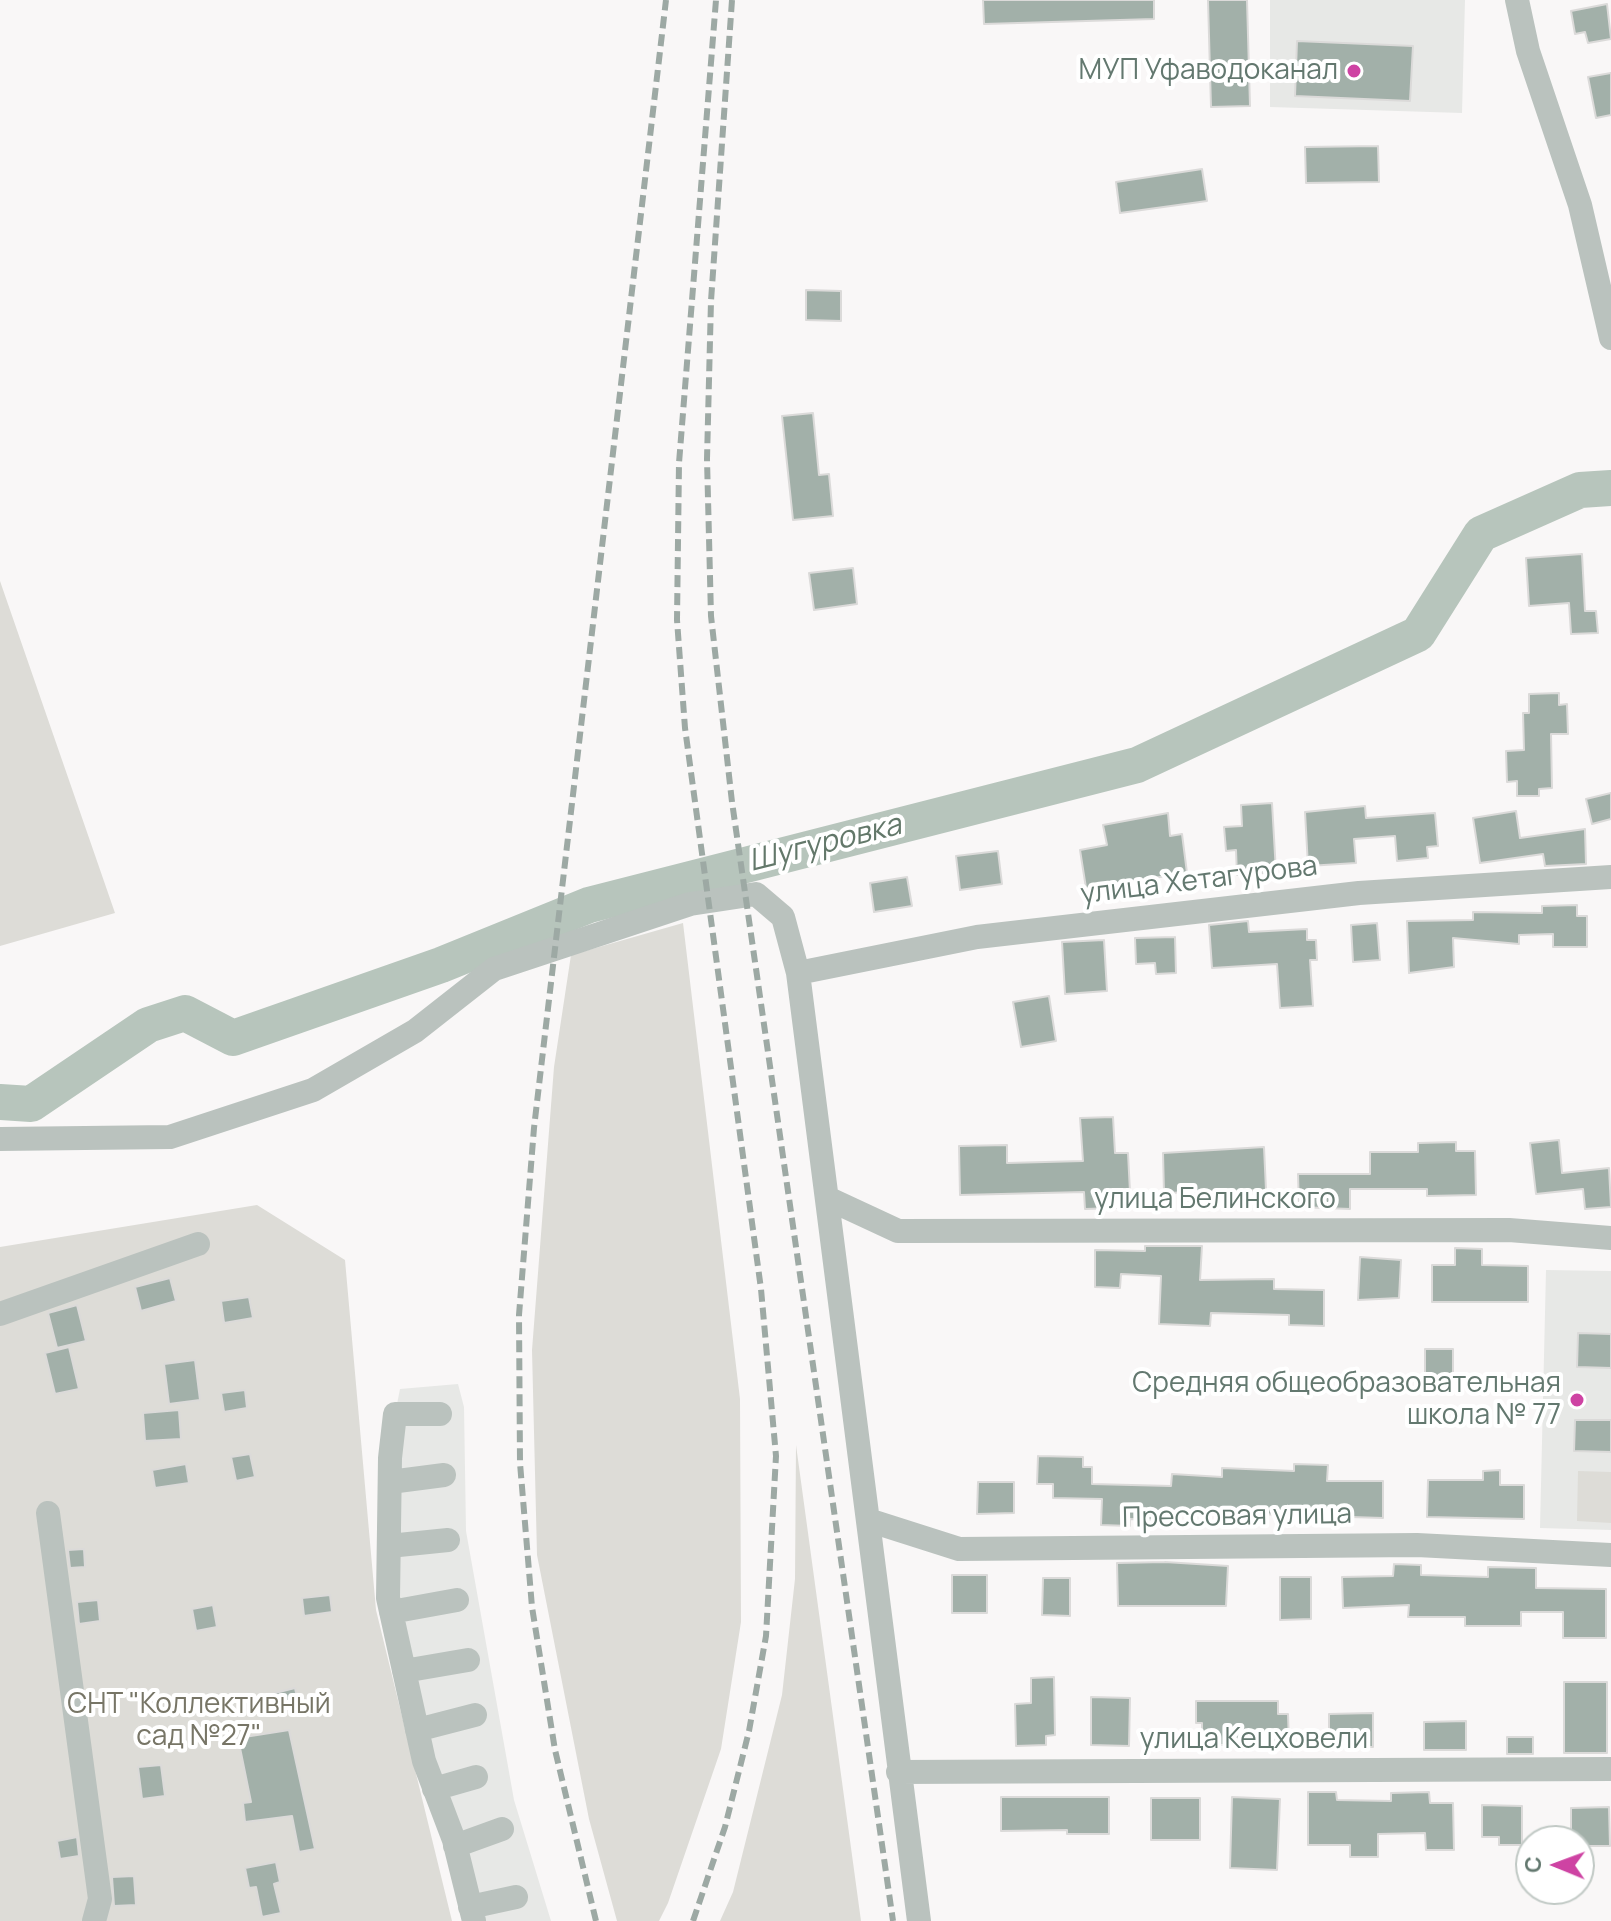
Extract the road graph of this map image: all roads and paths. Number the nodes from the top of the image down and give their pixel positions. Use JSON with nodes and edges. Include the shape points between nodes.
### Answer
{"nodes":[{"id":1,"x":1517,"y":0,"type":"edge"},
{"id":2,"x":1611,"y":338,"type":"edge"},
{"id":3,"x":1611,"y":877,"type":"edge"},
{"id":4,"x":798,"y":973,"type":"junction"},
{"id":5,"x":0,"y":1139,"type":"edge"},
{"id":6,"x":827,"y":1198,"type":"junction"},
{"id":7,"x":1611,"y":1238,"type":"edge"},
{"id":8,"x":198,"y":1244,"type":"dead end"},
{"id":9,"x":0,"y":1314,"type":"edge"},
{"id":10,"x":440,"y":1414,"type":"dead end"},
{"id":11,"x":444,"y":1475,"type":"dead end"},
{"id":12,"x":390,"y":1482,"type":"junction"},
{"id":13,"x":48,"y":1513,"type":"dead end"},
{"id":14,"x":868,"y":1520,"type":"junction"},
{"id":15,"x":448,"y":1540,"type":"dead end"},
{"id":16,"x":389,"y":1546,"type":"junction"},
{"id":17,"x":1611,"y":1555,"type":"edge"},
{"id":18,"x":457,"y":1600,"type":"dead end"},
{"id":19,"x":391,"y":1612,"type":"junction"},
{"id":20,"x":468,"y":1660,"type":"dead end"},
{"id":21,"x":404,"y":1671,"type":"junction"},
{"id":22,"x":475,"y":1715,"type":"dead end"},
{"id":23,"x":417,"y":1730,"type":"junction"},
{"id":24,"x":1611,"y":1769,"type":"edge"},
{"id":25,"x":898,"y":1772,"type":"junction"},
{"id":26,"x":476,"y":1777,"type":"dead end"},
{"id":27,"x":434,"y":1789,"type":"junction"},
{"id":28,"x":502,"y":1829,"type":"dead end"},
{"id":29,"x":455,"y":1846,"type":"junction"},
{"id":30,"x":516,"y":1897,"type":"dead end"},
{"id":31,"x":472,"y":1914,"type":"edge"},
{"id":32,"x":94,"y":1921,"type":"edge"},
{"id":33,"x":919,"y":1921,"type":"edge"}],
"edges":[{"from":1,"to":2,"type":"street","via":[[1528,51],[1580,205]]},
{"from":3,"to":4,"type":"street","name":"улица Хетагурова","via":[[1359,893],[977,937]]},
{"from":4,"to":5,"type":"street","via":[[783,917],[756,894],[690,904],[494,969],[415,1031],[313,1090],[170,1137]]},
{"from":4,"to":6,"type":"street"},
{"from":6,"to":7,"type":"street","name":"улица Белинского","via":[[898,1231],[1509,1230]]},
{"from":6,"to":14,"type":"street"},
{"from":8,"to":9,"type":"street"},
{"from":10,"to":12,"type":"street","via":[[395,1414]]},
{"from":11,"to":12,"type":"street"},
{"from":12,"to":16,"type":"street"},
{"from":13,"to":32,"type":"street","via":[[100,1899]]},
{"from":14,"to":17,"type":"street","name":"Прессовая улица","via":[[959,1549],[1417,1545]]},
{"from":14,"to":25,"type":"street"},
{"from":15,"to":16,"type":"street"},
{"from":16,"to":19,"type":"street"},
{"from":18,"to":19,"type":"street"},
{"from":19,"to":21,"type":"street"},
{"from":20,"to":21,"type":"street"},
{"from":21,"to":23,"type":"street"},
{"from":22,"to":23,"type":"street"},
{"from":23,"to":27,"type":"street"},
{"from":24,"to":25,"type":"street","name":"улица Кецховели"},
{"from":25,"to":33,"type":"street"},
{"from":26,"to":27,"type":"street"},
{"from":27,"to":29,"type":"street"},
{"from":28,"to":29,"type":"street"},
{"from":29,"to":31,"type":"street"},
{"from":30,"to":31,"type":"street"}]}
